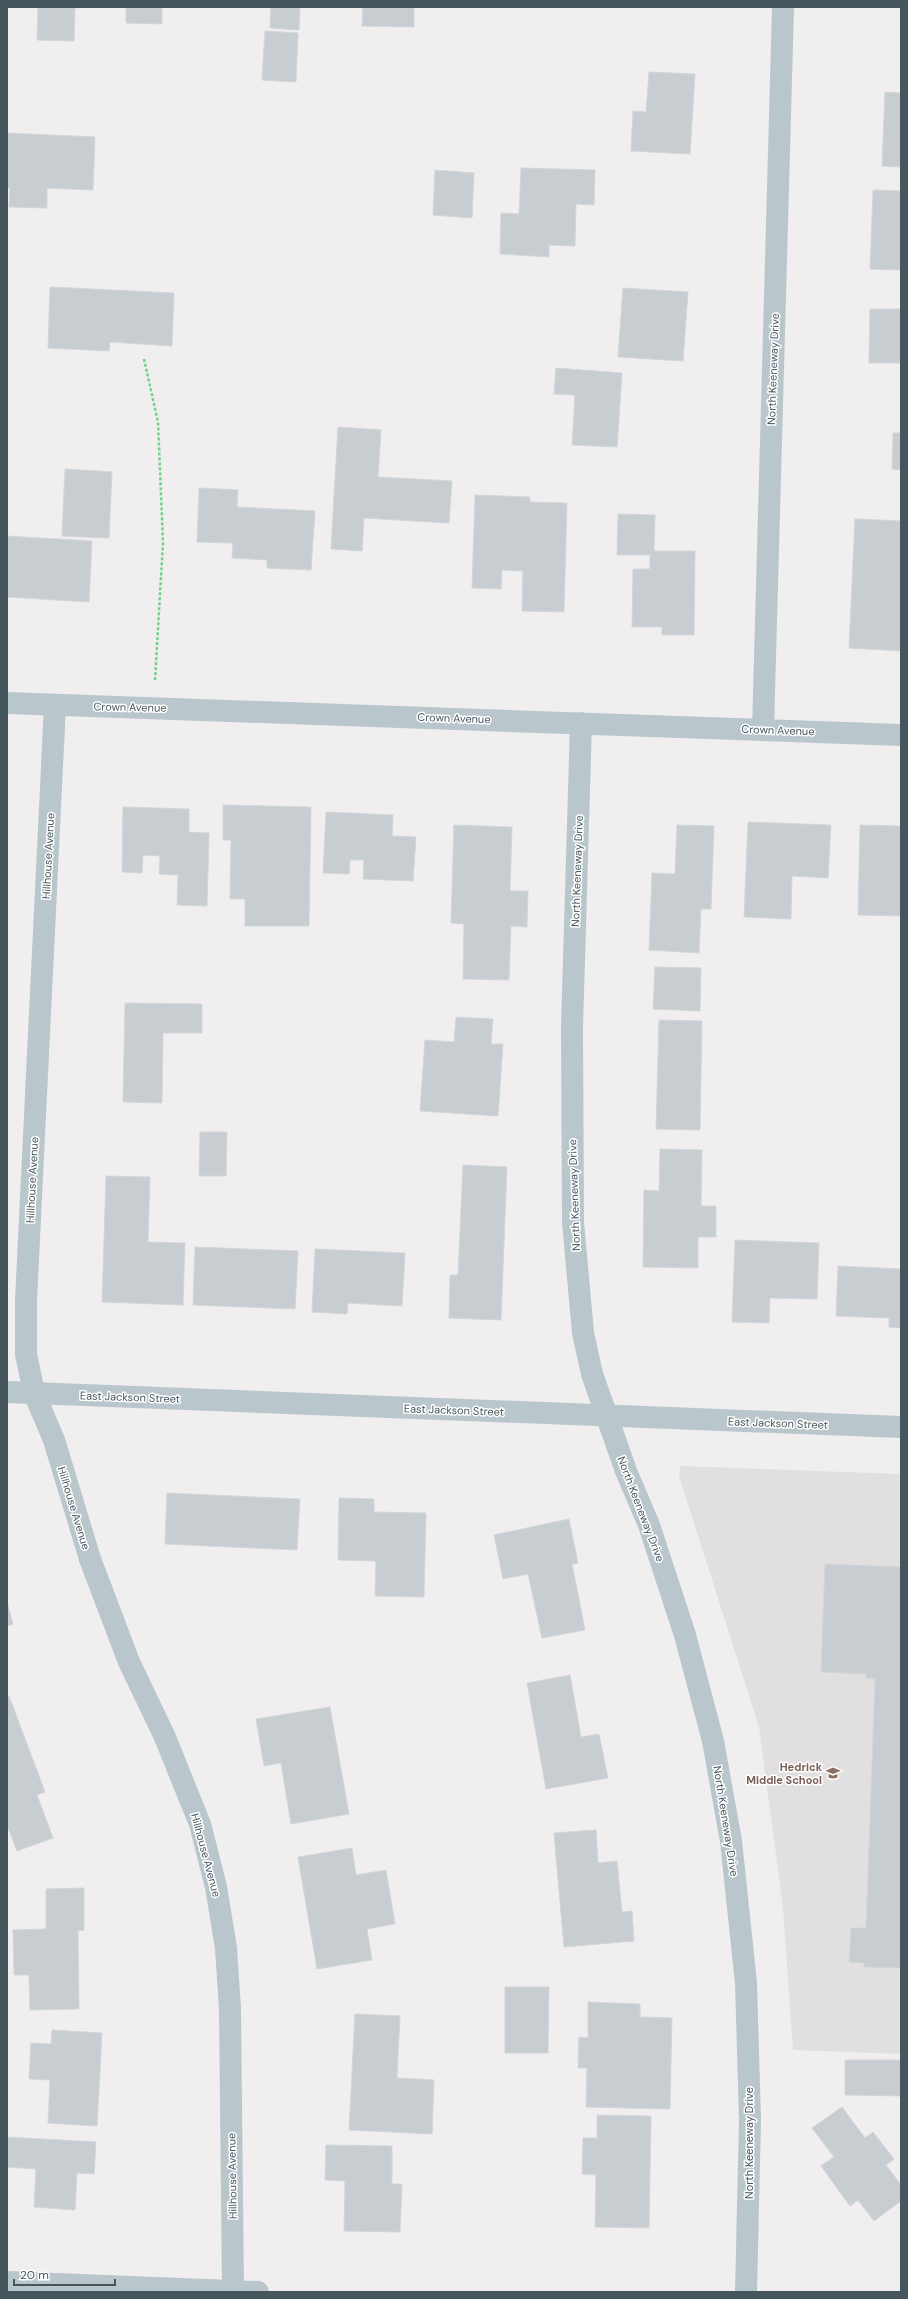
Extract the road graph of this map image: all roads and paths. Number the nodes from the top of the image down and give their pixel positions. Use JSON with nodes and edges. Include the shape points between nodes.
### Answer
{"nodes":[{"id":1,"x":784,"y":7,"type":"edge"},
{"id":2,"x":144,"y":359,"type":"dead end"},
{"id":3,"x":7,"y":703,"type":"edge"},
{"id":4,"x":55,"y":705,"type":"junction"},
{"id":5,"x":153,"y":707,"type":"junction"},
{"id":6,"x":581,"y":723,"type":"junction"},
{"id":7,"x":763,"y":730,"type":"junction"},
{"id":8,"x":901,"y":735,"type":"edge"},
{"id":9,"x":7,"y":1392,"type":"edge"},
{"id":10,"x":34,"y":1393,"type":"junction"},
{"id":11,"x":607,"y":1416,"type":"junction"},
{"id":12,"x":901,"y":1427,"type":"edge"},
{"id":13,"x":7,"y":2282,"type":"edge"},
{"id":14,"x":234,"y":2291,"type":"junction"},
{"id":15,"x":258,"y":2292,"type":"edge"},
{"id":16,"x":746,"y":2292,"type":"edge"}],
"edges":[{"from":1,"to":7,"type":"street","name":"North Keeneway Drive"},
{"from":2,"to":5,"type":"path","via":[[158,422],[163,543]]},
{"from":3,"to":4,"type":"street","name":"Crown Avenue"},
{"from":4,"to":5,"type":"street","name":"Crown Avenue"},
{"from":4,"to":10,"type":"street","name":"Hillhouse Avenue","via":[[26,1300],[26,1354]]},
{"from":5,"to":6,"type":"street","name":"Crown Avenue"},
{"from":6,"to":7,"type":"street","name":"Crown Avenue"},
{"from":6,"to":11,"type":"street","name":"North Keeneway Drive","via":[[572,1027],[573,1222],[583,1333],[592,1374]]},
{"from":7,"to":8,"type":"street","name":"Crown Avenue"},
{"from":9,"to":10,"type":"street","name":"East Jackson Street"},
{"from":10,"to":11,"type":"street","name":"East Jackson Street"},
{"from":10,"to":14,"type":"street","name":"Hillhouse Avenue","via":[[54,1440],[90,1559],[129,1662],[164,1735],[200,1824],[216,1887],[226,1948],[230,2009]]},
{"from":11,"to":12,"type":"street","name":"East Jackson Street"},
{"from":11,"to":16,"type":"street","name":"North Keeneway Drive","via":[[626,1471],[649,1525],[685,1635],[713,1741],[730,1841],[746,1991],[750,2119]]},
{"from":13,"to":14,"type":"street"},
{"from":14,"to":15,"type":"street"}]}
